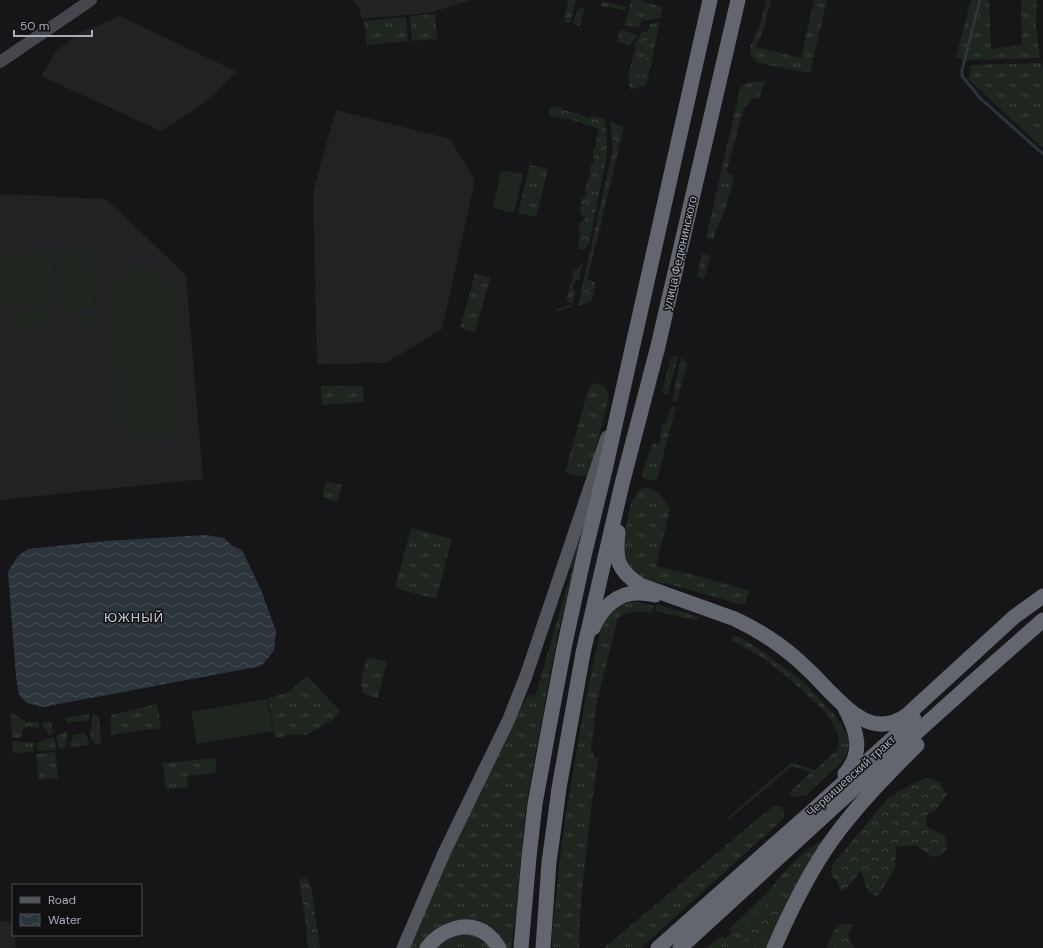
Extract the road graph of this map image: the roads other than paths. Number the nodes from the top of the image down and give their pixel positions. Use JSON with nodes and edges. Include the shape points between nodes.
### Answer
{"nodes":[{"id":1,"x":92,"y":0,"type":"edge"},
{"id":2,"x":738,"y":0,"type":"edge"},
{"id":3,"x":709,"y":3,"type":"edge"},
{"id":4,"x":0,"y":62,"type":"edge"},
{"id":5,"x":620,"y":399,"type":"junction"},
{"id":6,"x":622,"y":484,"type":"junction"},
{"id":7,"x":1043,"y":596,"type":"edge"},
{"id":8,"x":675,"y":598,"type":"junction"},
{"id":9,"x":1043,"y":604,"type":"edge"},
{"id":10,"x":1043,"y":620,"type":"edge"},
{"id":11,"x":1043,"y":627,"type":"edge"},
{"id":12,"x":583,"y":653,"type":"junction"},
{"id":13,"x":842,"y":704,"type":"junction"},
{"id":14,"x":823,"y":801,"type":"junction"},
{"id":15,"x":403,"y":948,"type":"edge"},
{"id":16,"x":427,"y":948,"type":"edge"},
{"id":17,"x":499,"y":948,"type":"edge"},
{"id":18,"x":520,"y":948,"type":"edge"},
{"id":19,"x":543,"y":948,"type":"edge"},
{"id":20,"x":658,"y":948,"type":"edge"},
{"id":21,"x":680,"y":948,"type":"edge"},
{"id":22,"x":774,"y":948,"type":"edge"}],
"edges":[{"from":1,"to":4,"type":"street"},
{"from":2,"to":6,"type":"highway","name":"улица Федюнинского","via":[[658,346]]},
{"from":3,"to":5,"type":"highway"},
{"from":5,"to":15,"type":"main road","via":[[526,676]]},
{"from":5,"to":18,"type":"highway","via":[[564,648],[547,738],[534,812]]},
{"from":6,"to":8,"type":"highway","via":[[616,550],[620,566],[630,579],[640,585]]},
{"from":6,"to":12,"type":"highway"},
{"from":7,"to":13,"type":"highway","via":[[1014,618],[898,721],[883,725],[875,724],[859,717]]},
{"from":8,"to":12,"type":"highway","via":[[638,593],[621,596],[606,606],[596,620]]},
{"from":8,"to":13,"type":"highway","via":[[722,614],[765,635],[798,660]]},
{"from":9,"to":14,"type":"highway","name":"Червишевский тракт"},
{"from":10,"to":21,"type":"highway","name":"Червишевский тракт","via":[[836,804]]},
{"from":11,"to":22,"type":"highway","via":[[918,744],[883,779],[840,829],[805,884]]},
{"from":12,"to":19,"type":"highway","via":[[559,788],[549,862]]},
{"from":13,"to":14,"type":"highway","via":[[856,732],[856,754],[848,770]]},
{"from":14,"to":20,"type":"highway","name":"Червишевский тракт"},
{"from":16,"to":17,"type":"highway","via":[[443,933],[464,927],[486,933]]}]}
